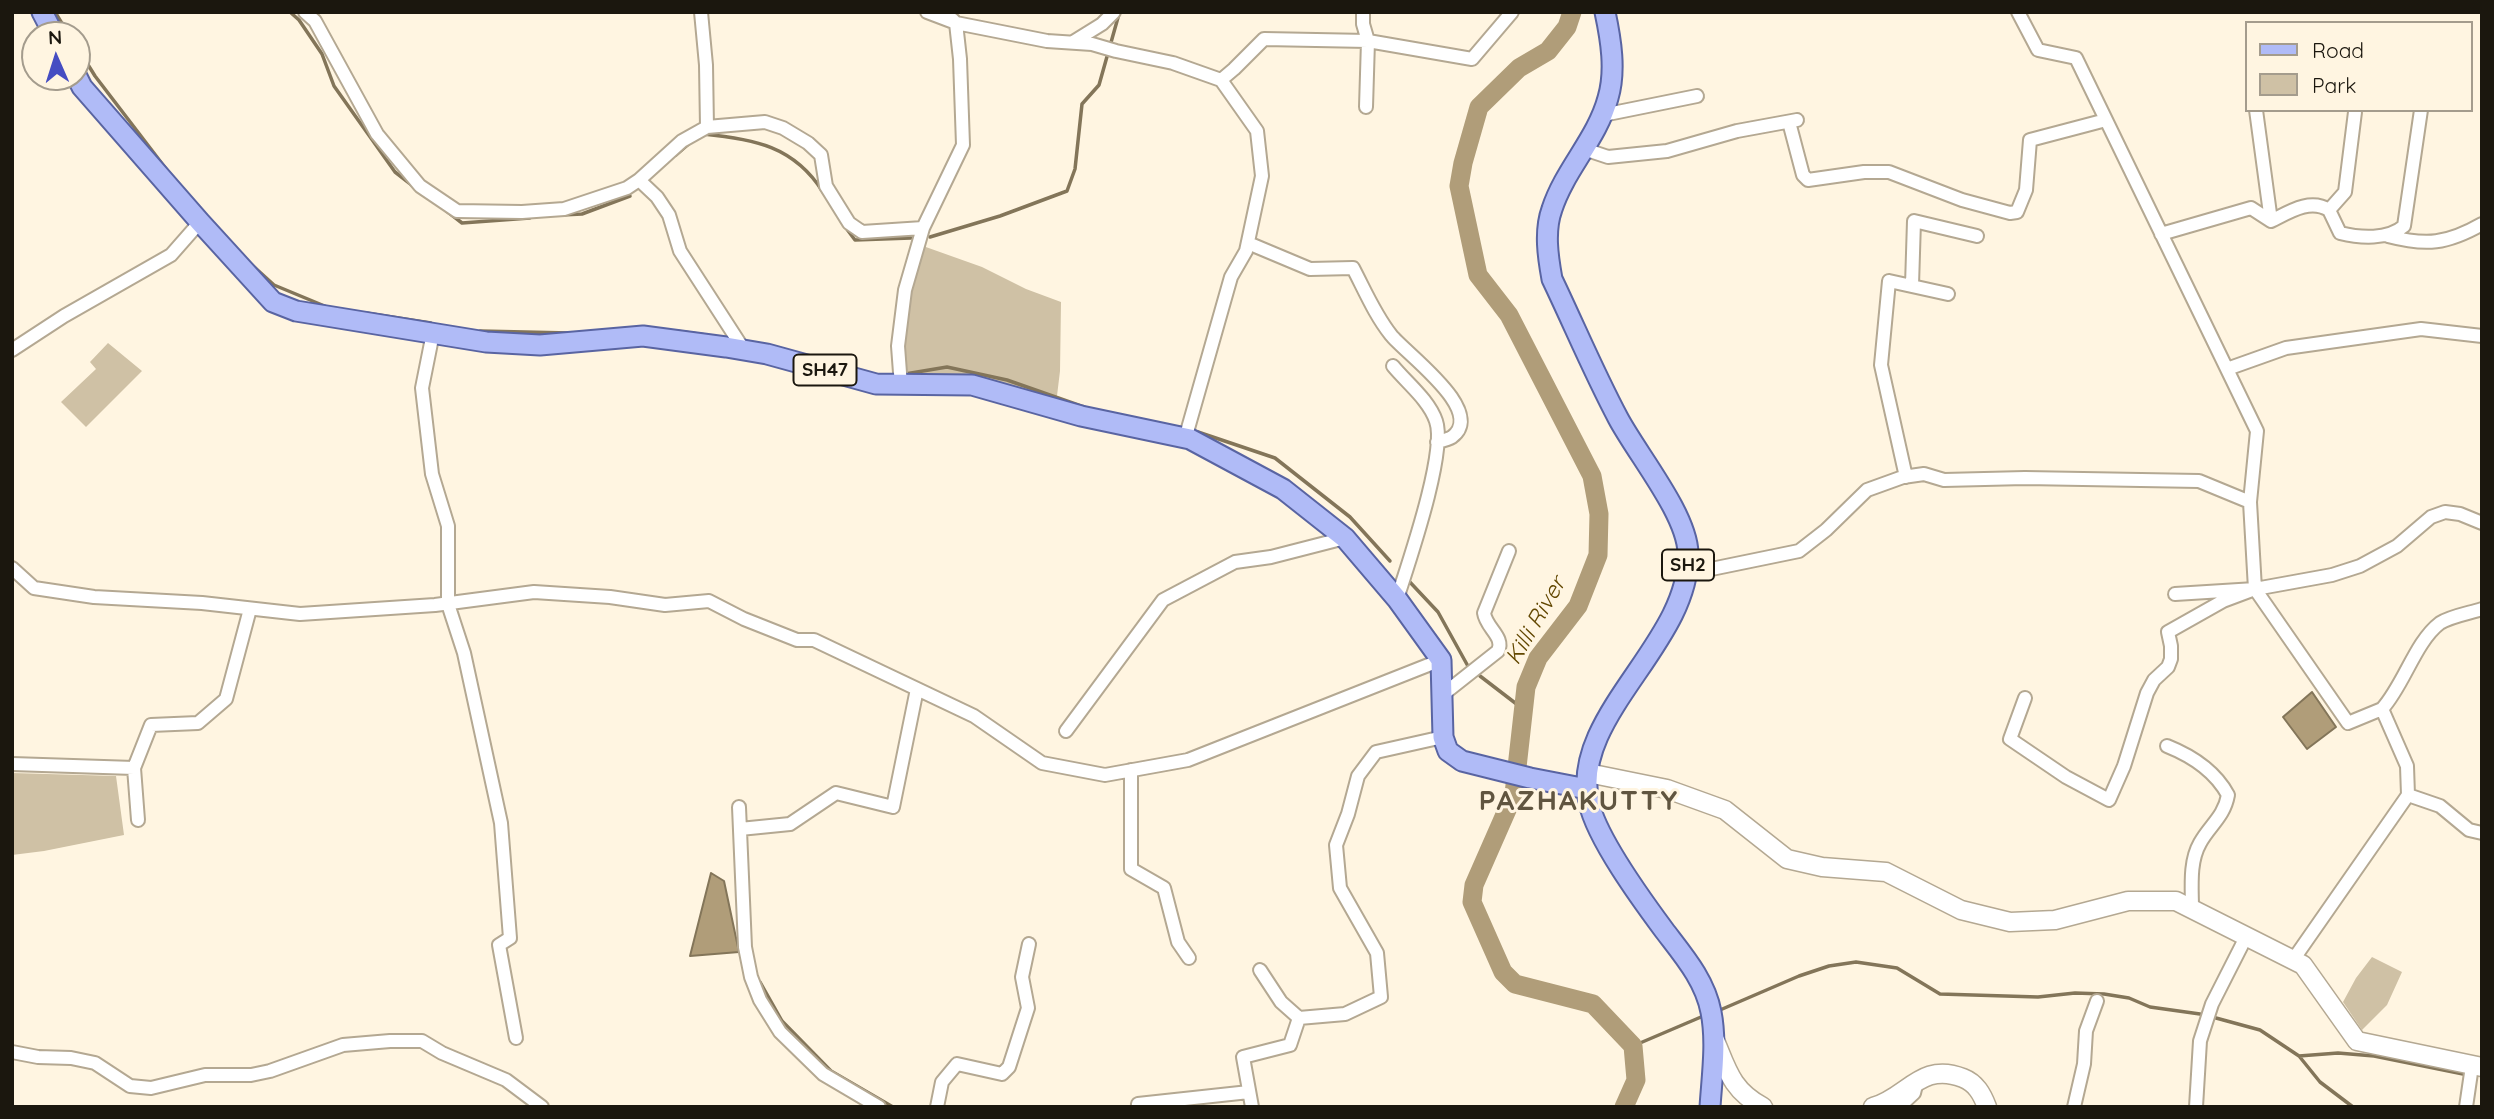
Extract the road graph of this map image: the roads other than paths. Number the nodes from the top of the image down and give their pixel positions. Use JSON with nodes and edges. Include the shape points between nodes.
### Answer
{"nodes":[{"id":1,"x":305,"y":12,"type":"edge"},
{"id":2,"x":701,"y":12,"type":"edge"},
{"id":3,"x":928,"y":12,"type":"edge"},
{"id":4,"x":946,"y":12,"type":"edge"},
{"id":5,"x":1114,"y":12,"type":"edge"},
{"id":6,"x":1363,"y":12,"type":"edge"},
{"id":7,"x":1512,"y":12,"type":"edge"},
{"id":8,"x":1605,"y":12,"type":"edge"},
{"id":9,"x":2018,"y":12,"type":"edge"},
{"id":10,"x":956,"y":23,"type":"junction"},
{"id":11,"x":1368,"y":41,"type":"junction"},
{"id":12,"x":1073,"y":43,"type":"junction"},
{"id":13,"x":1221,"y":79,"type":"junction"},
{"id":14,"x":85,"y":91,"type":"edge"},
{"id":15,"x":1697,"y":96,"type":"dead end"},
{"id":16,"x":1366,"y":107,"type":"dead end"},
{"id":17,"x":2256,"y":112,"type":"edge"},
{"id":18,"x":2355,"y":112,"type":"dead end"},
{"id":19,"x":2421,"y":112,"type":"edge"},
{"id":20,"x":1603,"y":115,"type":"junction"},
{"id":21,"x":2106,"y":120,"type":"junction"},
{"id":22,"x":707,"y":127,"type":"junction"},
{"id":23,"x":1584,"y":149,"type":"junction"},
{"id":24,"x":639,"y":180,"type":"junction"},
{"id":25,"x":2329,"y":211,"type":"junction"},
{"id":26,"x":2271,"y":221,"type":"junction"},
{"id":27,"x":200,"y":222,"type":"junction"},
{"id":28,"x":2482,"y":224,"type":"edge"},
{"id":29,"x":923,"y":228,"type":"junction"},
{"id":30,"x":2161,"y":234,"type":"junction"},
{"id":31,"x":1977,"y":236,"type":"dead end"},
{"id":32,"x":2388,"y":236,"type":"junction"},
{"id":33,"x":1248,"y":243,"type":"junction"},
{"id":34,"x":1912,"y":285,"type":"junction"},
{"id":35,"x":1948,"y":294,"type":"dead end"},
{"id":36,"x":433,"y":333,"type":"junction"},
{"id":37,"x":2482,"y":336,"type":"edge"},
{"id":38,"x":12,"y":350,"type":"edge"},
{"id":39,"x":744,"y":350,"type":"junction"},
{"id":40,"x":1393,"y":366,"type":"dead end"},
{"id":41,"x":2227,"y":369,"type":"junction"},
{"id":42,"x":901,"y":386,"type":"junction"},
{"id":43,"x":1185,"y":439,"type":"junction"},
{"id":44,"x":1437,"y":442,"type":"junction"},
{"id":45,"x":1906,"y":477,"type":"junction"},
{"id":46,"x":2250,"y":502,"type":"junction"},
{"id":47,"x":2482,"y":523,"type":"edge"},
{"id":48,"x":1345,"y":538,"type":"junction"},
{"id":49,"x":1509,"y":551,"type":"dead end"},
{"id":50,"x":12,"y":568,"type":"edge"},
{"id":51,"x":1688,"y":574,"type":"junction"},
{"id":52,"x":2255,"y":589,"type":"junction"},
{"id":53,"x":2175,"y":594,"type":"dead end"},
{"id":54,"x":1397,"y":599,"type":"junction"},
{"id":55,"x":448,"y":604,"type":"junction"},
{"id":56,"x":250,"y":609,"type":"junction"},
{"id":57,"x":2482,"y":609,"type":"edge"},
{"id":58,"x":1441,"y":660,"type":"junction"},
{"id":59,"x":917,"y":689,"type":"junction"},
{"id":60,"x":1441,"y":696,"type":"junction"},
{"id":61,"x":2025,"y":698,"type":"dead end"},
{"id":62,"x":2382,"y":709,"type":"junction"},
{"id":63,"x":1066,"y":731,"type":"dead end"},
{"id":64,"x":1443,"y":737,"type":"junction"},
{"id":65,"x":2167,"y":746,"type":"dead end"},
{"id":66,"x":12,"y":764,"type":"edge"},
{"id":67,"x":134,"y":768,"type":"junction"},
{"id":68,"x":1131,"y":770,"type":"junction"},
{"id":69,"x":1587,"y":781,"type":"junction"},
{"id":70,"x":2408,"y":794,"type":"junction"},
{"id":71,"x":739,"y":807,"type":"dead end"},
{"id":72,"x":138,"y":820,"type":"dead end"},
{"id":73,"x":740,"y":829,"type":"junction"},
{"id":74,"x":2482,"y":833,"type":"edge"},
{"id":75,"x":2192,"y":909,"type":"junction"},
{"id":76,"x":2246,"y":937,"type":"junction"},
{"id":77,"x":1030,"y":944,"type":"dead end"},
{"id":78,"x":1189,"y":958,"type":"dead end"},
{"id":79,"x":2293,"y":960,"type":"junction"},
{"id":80,"x":1259,"y":970,"type":"dead end"},
{"id":81,"x":2097,"y":1000,"type":"dead end"},
{"id":82,"x":1299,"y":1017,"type":"junction"},
{"id":83,"x":1713,"y":1035,"type":"junction"},
{"id":84,"x":516,"y":1038,"type":"dead end"},
{"id":85,"x":12,"y":1052,"type":"edge"},
{"id":86,"x":2477,"y":1066,"type":"edge"},
{"id":87,"x":1917,"y":1080,"type":"junction"},
{"id":88,"x":1249,"y":1092,"type":"junction"},
{"id":89,"x":542,"y":1107,"type":"edge"},
{"id":90,"x":878,"y":1107,"type":"edge"},
{"id":91,"x":937,"y":1107,"type":"edge"},
{"id":92,"x":1139,"y":1107,"type":"edge"},
{"id":93,"x":1252,"y":1107,"type":"edge"},
{"id":94,"x":1710,"y":1107,"type":"edge"},
{"id":95,"x":1763,"y":1107,"type":"edge"},
{"id":96,"x":1873,"y":1107,"type":"edge"},
{"id":97,"x":1899,"y":1107,"type":"edge"},
{"id":98,"x":1987,"y":1107,"type":"edge"},
{"id":99,"x":2074,"y":1107,"type":"edge"},
{"id":100,"x":2196,"y":1107,"type":"edge"},
{"id":101,"x":2466,"y":1107,"type":"edge"}],
"edges":[{"from":1,"to":24,"type":"street","via":[[315,21],[377,134],[420,186],[457,211],[564,209]]},
{"from":2,"to":22,"type":"street"},
{"from":3,"to":10,"type":"street"},
{"from":4,"to":10,"type":"street"},
{"from":5,"to":12,"type":"street"},
{"from":6,"to":11,"type":"street"},
{"from":7,"to":11,"type":"street","via":[[1472,59]]},
{"from":8,"to":20,"type":"main road","number":"SH2","via":[[1612,73]]},
{"from":9,"to":21,"type":"street","via":[[2038,50],[2076,58]]},
{"from":10,"to":12,"type":"street"},
{"from":10,"to":29,"type":"street","via":[[963,145]]},
{"from":11,"to":13,"type":"street","via":[[1264,39]]},
{"from":11,"to":16,"type":"street"},
{"from":12,"to":13,"type":"street","via":[[1174,63]]},
{"from":13,"to":33,"type":"street","via":[[1257,131],[1262,176]]},
{"from":14,"to":27,"type":"main road","number":"SH47"},
{"from":15,"to":20,"type":"street"},
{"from":17,"to":26,"type":"street"},
{"from":18,"to":25,"type":"street","via":[[2345,192]]},
{"from":19,"to":32,"type":"street","via":[[2404,226]]},
{"from":20,"to":23,"type":"main road","number":"SH2"},
{"from":21,"to":23,"type":"street","via":[[2029,140],[2026,190],[2017,212],[2010,214],[1889,172],[1808,180],[1803,175],[1793,121],[1667,151],[1608,157]]},
{"from":21,"to":30,"type":"street"},
{"from":22,"to":24,"type":"street","via":[[682,141]]},
{"from":22,"to":29,"type":"street","via":[[765,122],[783,128],[821,155],[826,186],[849,223],[862,232]]},
{"from":23,"to":51,"type":"main road","number":"SH2","via":[[1551,211],[1548,256],[1552,279],[1618,418],[1681,525]]},
{"from":24,"to":39,"type":"street","via":[[657,197],[680,251]]},
{"from":25,"to":26,"type":"street","via":[[2314,204]]},
{"from":25,"to":32,"type":"street","via":[[2340,233]]},
{"from":26,"to":30,"type":"street","via":[[2251,208]]},
{"from":27,"to":36,"type":"main road","number":"SH47","via":[[274,302],[296,312]]},
{"from":27,"to":38,"type":"street","via":[[171,255]]},
{"from":28,"to":32,"type":"street","via":[[2447,241],[2413,242]]},
{"from":29,"to":42,"type":"street","via":[[905,290],[898,346]]},
{"from":30,"to":41,"type":"street"},
{"from":31,"to":34,"type":"street","via":[[1914,221]]},
{"from":33,"to":43,"type":"street","via":[[1231,277]]},
{"from":33,"to":44,"type":"street","via":[[1310,269],[1353,268],[1392,336],[1458,404],[1460,428],[1452,437]]},
{"from":34,"to":35,"type":"street"},
{"from":34,"to":45,"type":"street","via":[[1889,281],[1881,352]]},
{"from":36,"to":39,"type":"main road","number":"SH47","via":[[540,345],[643,336]]},
{"from":36,"to":55,"type":"street","via":[[422,388],[432,474],[448,526]]},
{"from":37,"to":41,"type":"street","via":[[2421,329],[2286,348]]},
{"from":39,"to":42,"type":"main road","number":"SH47","via":[[876,384]]},
{"from":40,"to":44,"type":"street","via":[[1429,408],[1437,422]]},
{"from":41,"to":46,"type":"street","via":[[2257,431]]},
{"from":42,"to":43,"type":"main road","number":"SH47","via":[[972,386]]},
{"from":43,"to":48,"type":"main road","number":"SH47","via":[[1283,489]]},
{"from":44,"to":54,"type":"street","via":[[1433,478]]},
{"from":45,"to":46,"type":"street","via":[[2199,481]]},
{"from":45,"to":51,"type":"street","via":[[1867,490],[1799,551]]},
{"from":46,"to":52,"type":"street"},
{"from":47,"to":52,"type":"street","via":[[2445,512],[2360,566]]},
{"from":48,"to":54,"type":"main road","number":"SH47"},
{"from":48,"to":63,"type":"street","via":[[1235,562],[1163,600]]},
{"from":49,"to":60,"type":"street","via":[[1484,613],[1501,646]]},
{"from":50,"to":56,"type":"street","via":[[34,588]]},
{"from":51,"to":69,"type":"main road","number":"SH2","via":[[1673,617],[1606,721]]},
{"from":52,"to":53,"type":"street"},
{"from":52,"to":61,"type":"street","via":[[2168,632],[2171,659],[2147,693],[2109,800],[2066,778],[2010,739]]},
{"from":52,"to":62,"type":"street","via":[[2348,723]]},
{"from":54,"to":58,"type":"main road","number":"SH47"},
{"from":55,"to":56,"type":"street","via":[[300,614]]},
{"from":55,"to":59,"type":"street","via":[[534,592],[665,605],[709,601],[797,640],[814,640]]},
{"from":55,"to":84,"type":"street","via":[[464,653],[501,823],[510,938],[499,945]]},
{"from":56,"to":67,"type":"street","via":[[226,699],[198,723],[151,725]]},
{"from":57,"to":62,"type":"street","via":[[2441,623],[2419,648],[2394,697]]},
{"from":58,"to":60,"type":"main road"},
{"from":58,"to":68,"type":"street","via":[[1188,760]]},
{"from":59,"to":68,"type":"street","via":[[974,716],[1042,763],[1105,775]]},
{"from":59,"to":73,"type":"street","via":[[893,807],[836,793],[790,824]]},
{"from":60,"to":64,"type":"main road"},
{"from":62,"to":70,"type":"street","via":[[2407,766]]},
{"from":64,"to":69,"type":"main road","via":[[1448,751],[1462,761],[1530,778]]},
{"from":64,"to":82,"type":"street","via":[[1376,752],[1357,776],[1336,845],[1340,888],[1377,953],[1381,997],[1345,1014]]},
{"from":65,"to":75,"type":"street","via":[[2190,755],[2222,783],[2228,795],[2222,814],[2200,842],[2194,858]]},
{"from":66,"to":67,"type":"street"},
{"from":67,"to":72,"type":"street"},
{"from":68,"to":78,"type":"street","via":[[1130,869],[1164,888],[1178,942]]},
{"from":69,"to":75,"type":"main road","via":[[1667,789],[1725,810],[1787,859],[1886,872],[1961,910],[2010,922],[2055,920],[2127,901],[2176,901]]},
{"from":69,"to":83,"type":"main road","via":[[1589,805],[1621,868],[1703,987]]},
{"from":70,"to":74,"type":"street","via":[[2440,806],[2469,830]]},
{"from":70,"to":79,"type":"street"},
{"from":71,"to":73,"type":"street"},
{"from":73,"to":90,"type":"street","via":[[745,947],[760,1000],[780,1032],[823,1074]]},
{"from":75,"to":76,"type":"main road"},
{"from":76,"to":79,"type":"main road"},
{"from":76,"to":100,"type":"street","via":[[2212,1004],[2200,1041]]},
{"from":77,"to":91,"type":"street","via":[[1022,977],[1028,1008],[1009,1067],[1002,1073],[957,1064],[942,1082]]},
{"from":79,"to":86,"type":"main road","via":[[2303,965],[2357,1041]]},
{"from":80,"to":82,"type":"street","via":[[1280,1002]]},
{"from":81,"to":99,"type":"street","via":[[2086,1031]]},
{"from":82,"to":88,"type":"street","via":[[1290,1045],[1243,1057]]},
{"from":83,"to":94,"type":"main road"},
{"from":83,"to":95,"type":"main road","via":[[1730,1078],[1747,1099]]},
{"from":85,"to":89,"type":"street","via":[[95,1063],[130,1086],[151,1088],[205,1075],[270,1071],[343,1045],[422,1041],[506,1080]]},
{"from":86,"to":101,"type":"street"},
{"from":87,"to":96,"type":"main road"},
{"from":87,"to":97,"type":"street","via":[[1914,1093]]},
{"from":87,"to":98,"type":"main road","via":[[1952,1073],[1969,1080]]},
{"from":88,"to":92,"type":"street"},
{"from":88,"to":93,"type":"street"}]}
